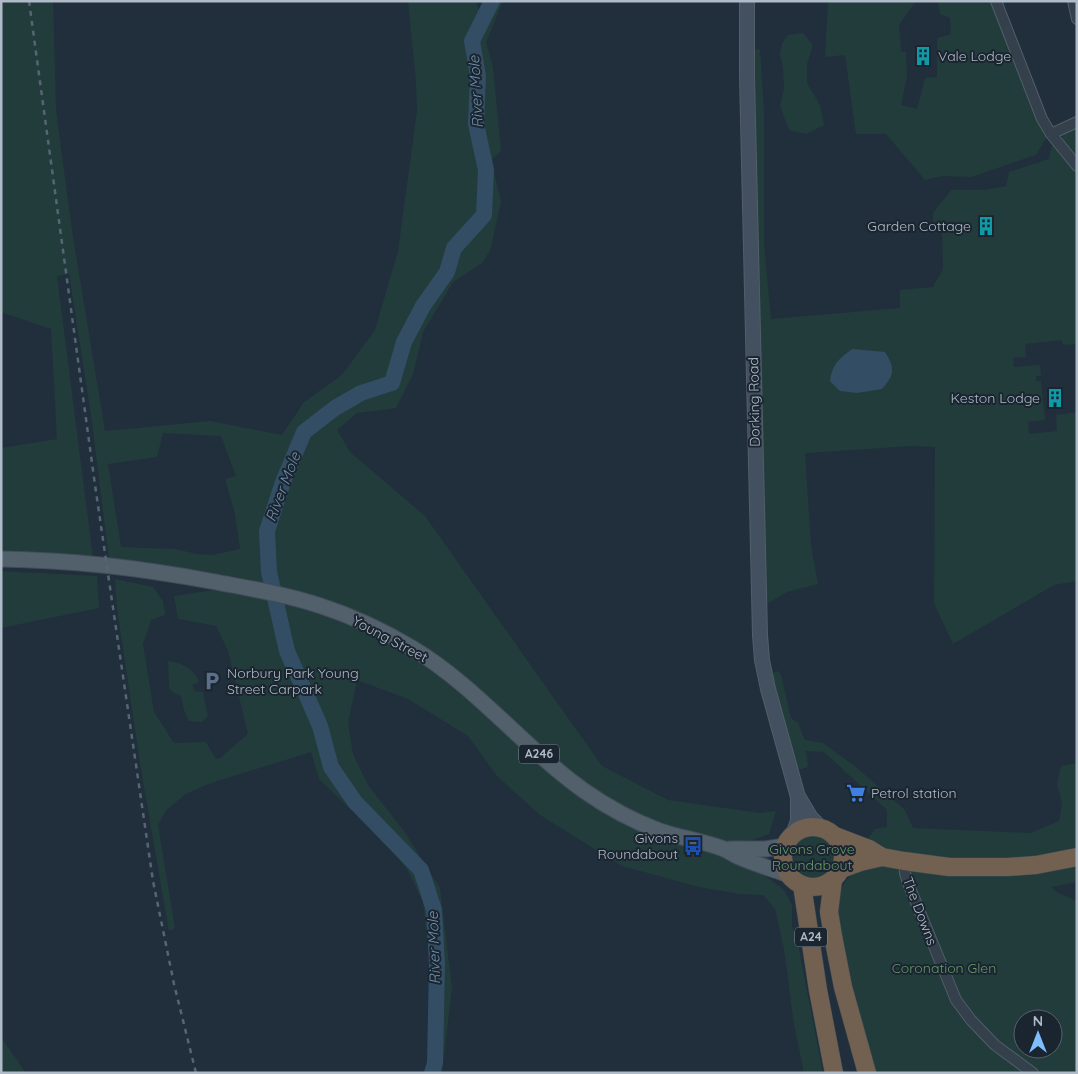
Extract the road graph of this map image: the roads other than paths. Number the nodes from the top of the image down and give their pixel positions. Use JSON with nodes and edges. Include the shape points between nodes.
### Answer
{"nodes":[{"id":1,"x":747,"y":1,"type":"edge"},
{"id":2,"x":996,"y":1,"type":"edge"},
{"id":3,"x":1072,"y":1,"type":"edge"},
{"id":4,"x":1077,"y":19,"type":"edge"},
{"id":5,"x":1077,"y":122,"type":"edge"},
{"id":6,"x":1051,"y":134,"type":"junction"},
{"id":7,"x":1077,"y":166,"type":"edge"},
{"id":8,"x":1,"y":559,"type":"edge"},
{"id":9,"x":798,"y":797,"type":"junction"},
{"id":10,"x":828,"y":832,"type":"junction"},
{"id":11,"x":789,"y":840,"type":"junction"},
{"id":12,"x":724,"y":849,"type":"junction"},
{"id":13,"x":882,"y":857,"type":"junction"},
{"id":14,"x":1077,"y":857,"type":"edge"},
{"id":15,"x":904,"y":861,"type":"junction"},
{"id":16,"x":837,"y":875,"type":"junction"},
{"id":17,"x":795,"y":880,"type":"junction"},
{"id":18,"x":834,"y":1073,"type":"edge"},
{"id":19,"x":867,"y":1073,"type":"edge"},
{"id":20,"x":1033,"y":1073,"type":"edge"}],
"edges":[{"from":1,"to":9,"type":"main road","name":"Dorking Road","via":[[760,635],[768,689]]},
{"from":2,"to":6,"type":"street","via":[[1035,105]]},
{"from":3,"to":4,"type":"street"},
{"from":5,"to":6,"type":"street"},
{"from":6,"to":7,"type":"street"},
{"from":8,"to":12,"type":"main road","name":"Young Street","number":"A246","via":[[108,566],[229,584],[322,606],[374,627],[444,669],[548,762],[609,807],[661,831]]},
{"from":9,"to":10,"type":"main road","name":"Dorking Road","via":[[811,818]]},
{"from":9,"to":11,"type":"main road","name":"Dorking Road","via":[[798,821]]},
{"from":10,"to":11,"type":"highway","via":[[811,827],[802,829]]},
{"from":10,"to":13,"type":"highway"},
{"from":10,"to":16,"type":"highway","via":[[842,849],[843,859]]},
{"from":11,"to":12,"type":"main road","name":"Young Street","number":"A246","via":[[766,849]]},
{"from":11,"to":17,"type":"highway","via":[[783,856],[784,866]]},
{"from":12,"to":17,"type":"main road","name":"Young Street","number":"A246"},
{"from":13,"to":15,"type":"highway"},
{"from":13,"to":16,"type":"highway","via":[[860,862]]},
{"from":14,"to":15,"type":"highway","via":[[1036,865],[981,868]]},
{"from":15,"to":20,"type":"street","name":"The Downs","via":[[908,883],[956,1000],[995,1044]]},
{"from":16,"to":17,"type":"highway","via":[[819,887],[810,887]]},
{"from":16,"to":19,"type":"highway","number":"A24","via":[[829,912],[843,987]]},
{"from":17,"to":18,"type":"highway","number":"A24"}]}
